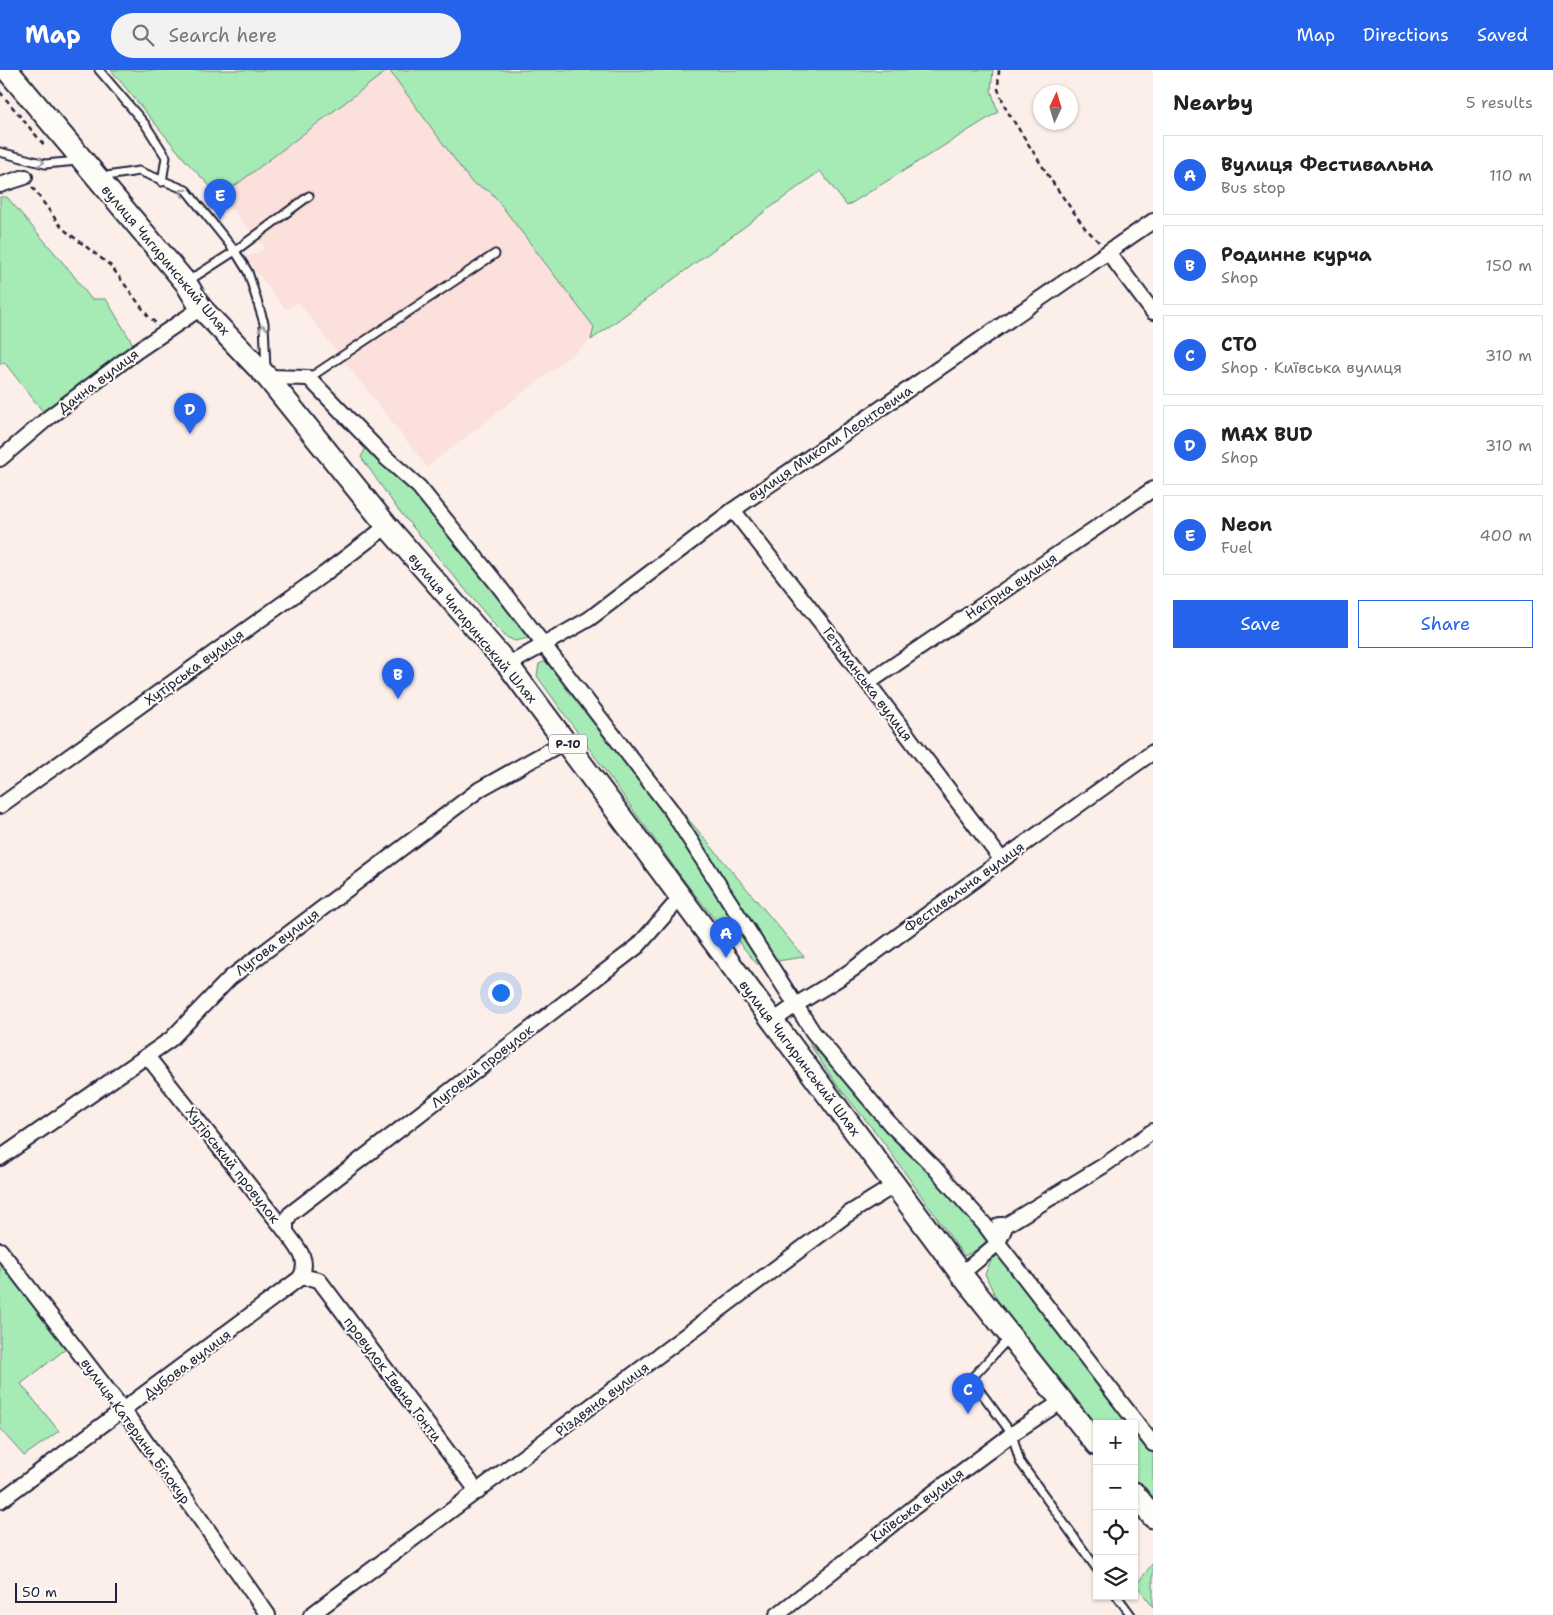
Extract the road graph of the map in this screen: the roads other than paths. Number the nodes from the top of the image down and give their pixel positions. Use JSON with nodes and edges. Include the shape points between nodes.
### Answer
{"nodes":[{"id":1,"x":7,"y":70,"type":"edge"},
{"id":2,"x":99,"y":70,"type":"edge"},
{"id":3,"x":0,"y":152,"type":"edge"},
{"id":4,"x":82,"y":160,"type":"junction"},
{"id":5,"x":25,"y":177,"type":"road end"},
{"id":6,"x":97,"y":177,"type":"junction"},
{"id":7,"x":162,"y":182,"type":"junction"},
{"id":8,"x":0,"y":185,"type":"edge"},
{"id":9,"x":309,"y":196,"type":"dead end"},
{"id":10,"x":1153,"y":221,"type":"edge"},
{"id":11,"x":234,"y":251,"type":"junction"},
{"id":12,"x":1108,"y":252,"type":"junction"},
{"id":13,"x":495,"y":254,"type":"dead end"},
{"id":14,"x":186,"y":283,"type":"junction"},
{"id":15,"x":201,"y":308,"type":"junction"},
{"id":16,"x":1153,"y":312,"type":"edge"},
{"id":17,"x":267,"y":377,"type":"junction"},
{"id":18,"x":309,"y":378,"type":"junction"},
{"id":19,"x":0,"y":459,"type":"edge"},
{"id":20,"x":1153,"y":489,"type":"edge"},
{"id":21,"x":733,"y":510,"type":"junction"},
{"id":22,"x":387,"y":526,"type":"junction"},
{"id":23,"x":544,"y":646,"type":"junction"},
{"id":24,"x":508,"y":665,"type":"junction"},
{"id":25,"x":868,"y":683,"type":"junction"},
{"id":26,"x":566,"y":741,"type":"junction"},
{"id":27,"x":1153,"y":752,"type":"edge"},
{"id":28,"x":0,"y":806,"type":"edge"},
{"id":29,"x":1001,"y":859,"type":"junction"},
{"id":30,"x":680,"y":898,"type":"junction"},
{"id":31,"x":795,"y":1004,"type":"junction"},
{"id":32,"x":774,"y":1021,"type":"junction"},
{"id":33,"x":147,"y":1056,"type":"junction"},
{"id":34,"x":1153,"y":1131,"type":"edge"},
{"id":35,"x":0,"y":1158,"type":"edge"},
{"id":36,"x":895,"y":1185,"type":"junction"},
{"id":37,"x":1006,"y":1224,"type":"junction"},
{"id":38,"x":985,"y":1225,"type":"junction"},
{"id":39,"x":286,"y":1232,"type":"junction"},
{"id":40,"x":998,"y":1243,"type":"junction"},
{"id":41,"x":0,"y":1250,"type":"edge"},
{"id":42,"x":961,"y":1274,"type":"junction"},
{"id":43,"x":300,"y":1278,"type":"junction"},
{"id":44,"x":1011,"y":1336,"type":"junction"},
{"id":45,"x":1062,"y":1401,"type":"junction"},
{"id":46,"x":124,"y":1411,"type":"junction"},
{"id":47,"x":1012,"y":1434,"type":"junction"},
{"id":48,"x":1093,"y":1440,"type":"edge"},
{"id":49,"x":1153,"y":1444,"type":"edge"},
{"id":50,"x":478,"y":1492,"type":"junction"},
{"id":51,"x":1138,"y":1498,"type":"edge"},
{"id":52,"x":0,"y":1501,"type":"edge"},
{"id":53,"x":1153,"y":1516,"type":"edge"},
{"id":54,"x":1093,"y":1562,"type":"edge"},
{"id":55,"x":1120,"y":1600,"type":"edge"},
{"id":56,"x":268,"y":1615,"type":"edge"},
{"id":57,"x":311,"y":1615,"type":"edge"},
{"id":58,"x":776,"y":1615,"type":"edge"},
{"id":59,"x":1131,"y":1615,"type":"edge"}],
"edges":[{"from":1,"to":4,"type":"main road","name":"вулиця Чигиринський Шлях","number":"Р-10"},
{"from":2,"to":7,"type":"lane","via":[[145,124],[166,157]]},
{"from":3,"to":4,"type":"lane","one_way":true,"via":[[45,164]]},
{"from":4,"to":6,"type":"main road","name":"вулиця Чигиринський Шлях","number":"Р-10"},
{"from":5,"to":8,"type":"street"},
{"from":6,"to":7,"type":"lane","via":[[139,171]]},
{"from":6,"to":14,"type":"main road","name":"вулиця Чигиринський Шлях","number":"Р-10"},
{"from":11,"to":7,"type":"lane","one_way":true,"via":[[186,190]]},
{"from":9,"to":11,"type":"lane"},
{"from":10,"to":12,"type":"street","name":"вулиця Миколи Леонтовича"},
{"from":11,"to":14,"type":"lane"},
{"from":17,"to":11,"type":"lane","one_way":true,"via":[[264,323],[248,272]]},
{"from":12,"to":16,"type":"street"},
{"from":12,"to":21,"type":"street","name":"вулиця Миколи Леонтовича"},
{"from":13,"to":18,"type":"lane"},
{"from":14,"to":15,"type":"main road","name":"вулиця Чигиринський Шлях","number":"Р-10"},
{"from":15,"to":17,"type":"main road","name":"вулиця Чигиринський Шлях","number":"Р-10"},
{"from":15,"to":19,"type":"street","name":"Дачна вулиця","via":[[137,351]]},
{"from":17,"to":18,"type":"street"},
{"from":17,"to":22,"type":"main road","name":"вулиця Чигиринський Шлях","number":"Р-10"},
{"from":18,"to":23,"type":"street","via":[[418,487]]},
{"from":20,"to":25,"type":"street","name":"Нагірна вулиця"},
{"from":21,"to":23,"type":"street","name":"вулиця Миколи Леонтовича","via":[[589,619]]},
{"from":21,"to":25,"type":"street","name":"Гетьманська вулиця"},
{"from":22,"to":24,"type":"main road","name":"вулиця Чигиринський Шлях","number":"Р-10"},
{"from":22,"to":28,"type":"street","name":"Хутірська вулиця"},
{"from":23,"to":24,"type":"street","name":"вулиця Миколи Леонтовича"},
{"from":23,"to":31,"type":"street","via":[[671,810]]},
{"from":24,"to":26,"type":"main road","name":"вулиця Чигиринський Шлях","number":"Р-10"},
{"from":25,"to":29,"type":"street","name":"Гетьманська вулиця"},
{"from":26,"to":30,"type":"main road","name":"вулиця Чигиринський Шлях","number":"Р-10"},
{"from":26,"to":33,"type":"street","name":"Лугова вулиця","via":[[480,788],[230,978],[172,1039]]},
{"from":27,"to":29,"type":"street","name":"Фестивальна вулиця"},
{"from":29,"to":31,"type":"street","name":"Фестивальна вулиця","via":[[845,975]]},
{"from":30,"to":32,"type":"main road","name":"вулиця Чигиринський Шлях","number":"Р-10"},
{"from":30,"to":39,"type":"street","name":"Луговий провулок","via":[[638,946],[290,1214]]},
{"from":31,"to":32,"type":"street","name":"Фестивальна вулиця"},
{"from":31,"to":38,"type":"street","via":[[813,1032],[891,1125],[933,1166]]},
{"from":32,"to":36,"type":"main road","name":"вулиця Чигиринський Шлях","number":"Р-10"},
{"from":33,"to":35,"type":"street","name":"Лугова вулиця"},
{"from":33,"to":39,"type":"street","name":"Хутірський провулок"},
{"from":34,"to":37,"type":"street","via":[[1103,1166]]},
{"from":36,"to":42,"type":"main road","name":"вулиця Чигиринський Шлях","number":"Р-10"},
{"from":36,"to":50,"type":"street","name":"Різдвяна вулиця","via":[[848,1214]]},
{"from":37,"to":38,"type":"street"},
{"from":37,"to":40,"type":"street"},
{"from":38,"to":40,"type":"street"},
{"from":39,"to":43,"type":"street","name":"Хутірський провулок","via":[[305,1259],[306,1270]]},
{"from":40,"to":42,"type":"street"},
{"from":40,"to":49,"type":"street"},
{"from":41,"to":46,"type":"street","name":"вулиця Катерини Білокур"},
{"from":42,"to":44,"type":"main road","name":"вулиця Чигиринський Шлях","number":"Р-10"},
{"from":43,"to":46,"type":"street","name":"Дубова вулиця"},
{"from":43,"to":50,"type":"street","name":"провулок Івана Гонти","via":[[319,1280]]},
{"from":44,"to":45,"type":"main road","name":"вулиця Чигиринський Шлях","number":"Р-10"},
{"from":44,"to":47,"type":"lane","via":[[971,1379]]},
{"from":45,"to":47,"type":"street","name":"Київська вулиця"},
{"from":45,"to":48,"type":"main road","name":"вулиця Чигиринський Шлях","number":"Р-10"},
{"from":46,"to":52,"type":"street","name":"Дубова вулиця"},
{"from":46,"to":56,"type":"street","name":"вулиця Катерини Білокур"},
{"from":47,"to":54,"type":"lane","via":[[1020,1462]]},
{"from":47,"to":58,"type":"street","name":"Київська вулиця"},
{"from":50,"to":57,"type":"street","name":"Різдвяна вулиця"},
{"from":51,"to":53,"type":"main road"},
{"from":55,"to":59,"type":"lane"}]}
